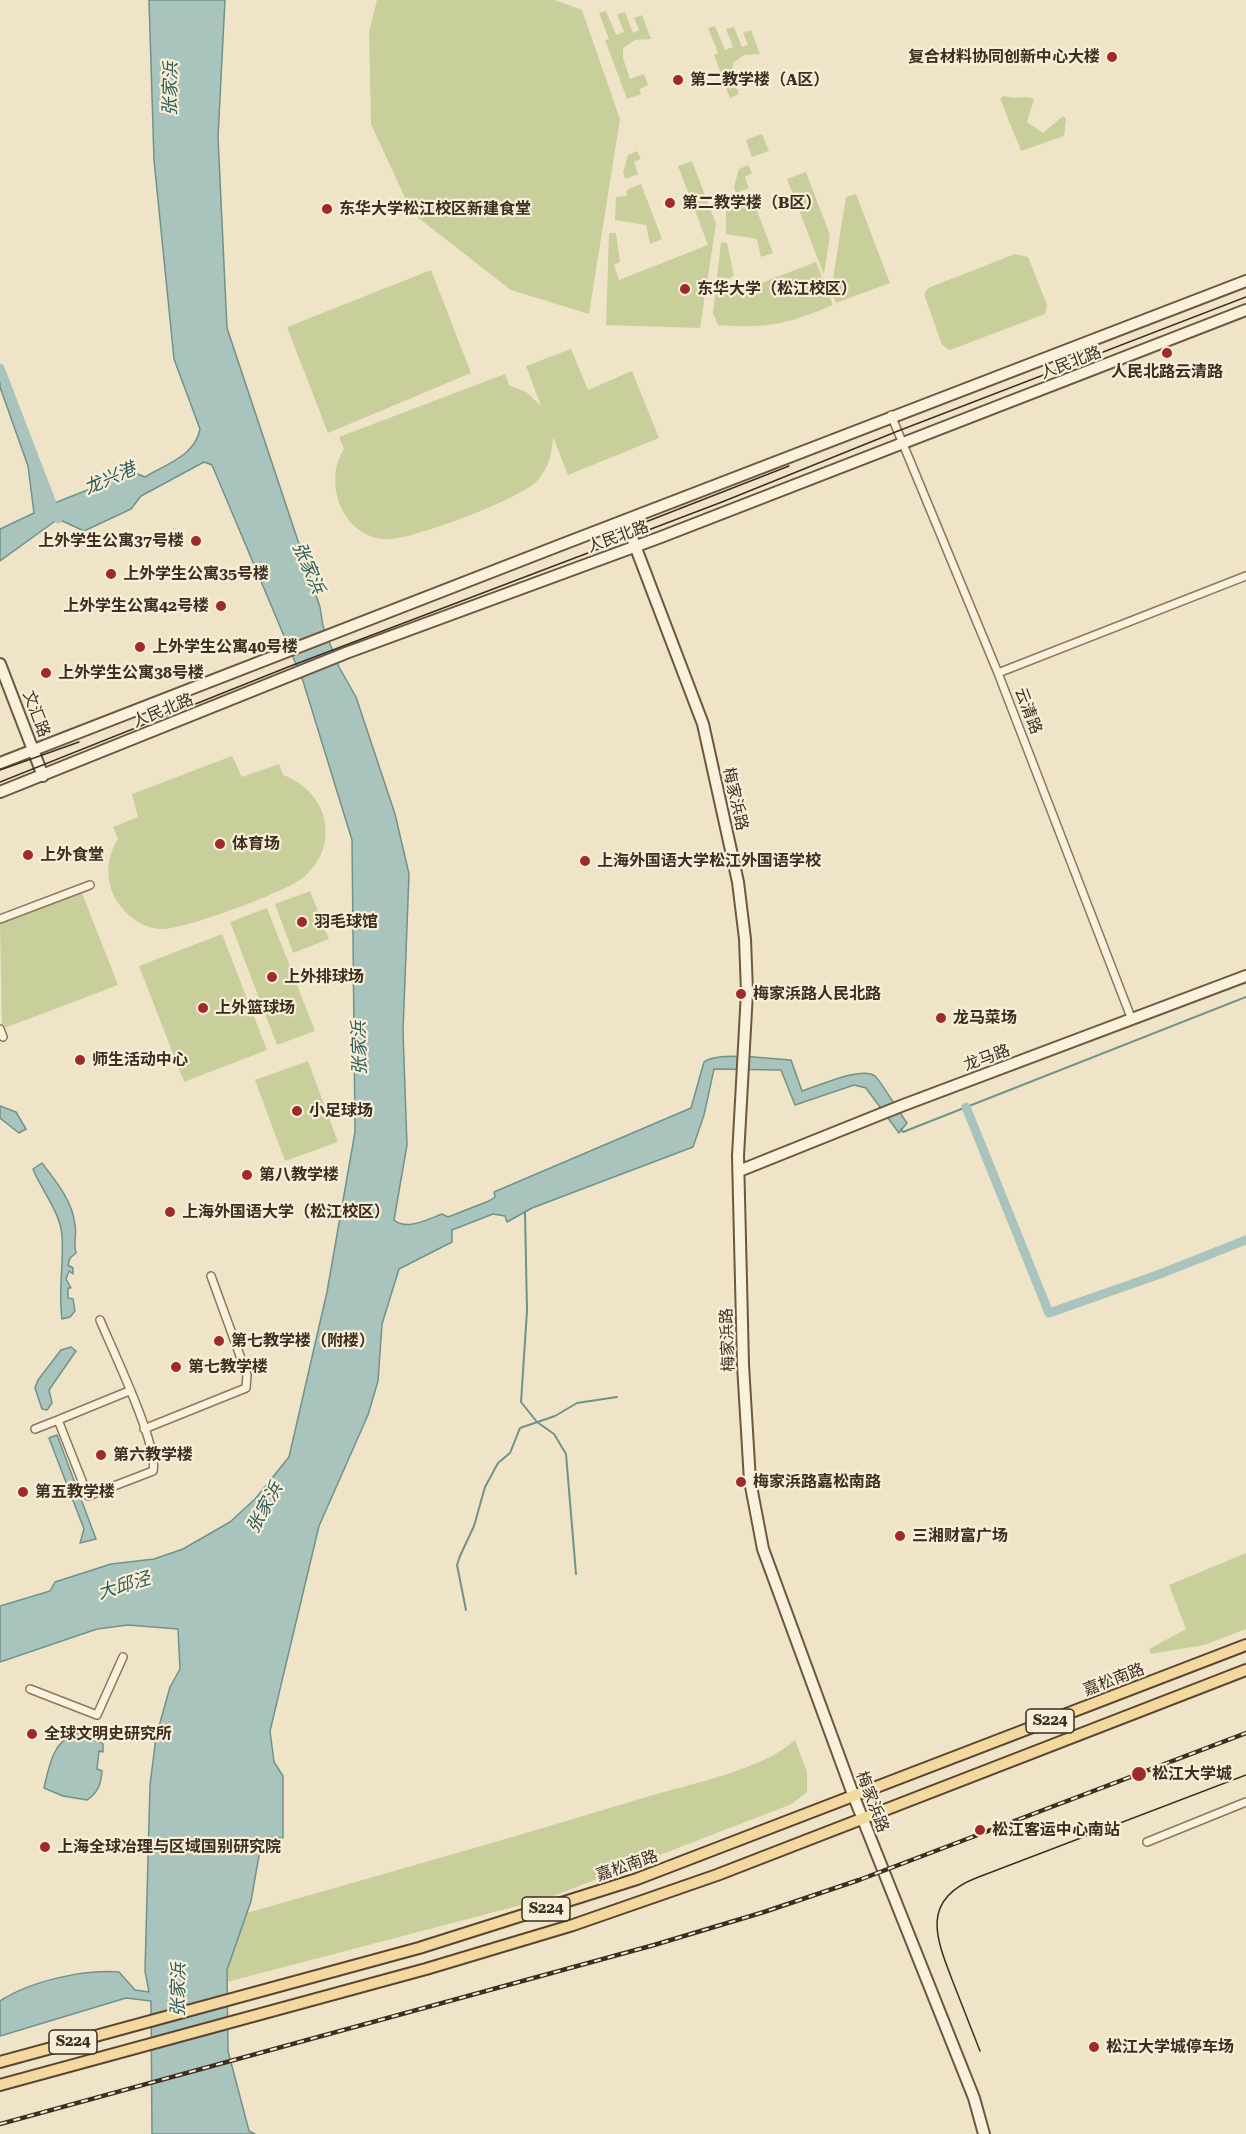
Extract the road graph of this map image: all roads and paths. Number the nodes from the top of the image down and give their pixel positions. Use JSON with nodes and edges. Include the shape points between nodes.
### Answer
{"nodes":[{"id":1,"x":1246,"y":281,"type":"edge"},
{"id":2,"x":1246,"y":310,"type":"edge"},
{"id":3,"x":891,"y":415,"type":"junction"},
{"id":4,"x":904,"y":444,"type":"junction"},
{"id":5,"x":626,"y":522,"type":"junction"},
{"id":6,"x":636,"y":546,"type":"junction"},
{"id":7,"x":1246,"y":576,"type":"edge"},
{"id":8,"x":0,"y":664,"type":"edge"},
{"id":9,"x":998,"y":673,"type":"junction"},
{"id":10,"x":33,"y":750,"type":"junction"},
{"id":11,"x":0,"y":763,"type":"edge"},
{"id":12,"x":43,"y":776,"type":"junction"},
{"id":13,"x":0,"y":792,"type":"edge"},
{"id":14,"x":90,"y":885,"type":"dead end"},
{"id":15,"x":0,"y":919,"type":"edge"},
{"id":16,"x":1246,"y":976,"type":"edge"},
{"id":17,"x":1132,"y":1020,"type":"junction"},
{"id":18,"x":739,"y":1171,"type":"junction"},
{"id":19,"x":211,"y":1276,"type":"dead end"},
{"id":20,"x":100,"y":1320,"type":"dead end"},
{"id":21,"x":129,"y":1391,"type":"junction"},
{"id":22,"x":58,"y":1420,"type":"junction"},
{"id":23,"x":35,"y":1429,"type":"dead end"},
{"id":24,"x":144,"y":1429,"type":"junction"},
{"id":25,"x":1246,"y":1645,"type":"edge"},
{"id":26,"x":123,"y":1657,"type":"dead end"},
{"id":27,"x":1246,"y":1670,"type":"edge"},
{"id":28,"x":30,"y":1689,"type":"dead end"},
{"id":29,"x":854,"y":1797,"type":"junction"},
{"id":30,"x":1246,"y":1802,"type":"edge"},
{"id":31,"x":862,"y":1818,"type":"junction"},
{"id":32,"x":1147,"y":1842,"type":"dead end"},
{"id":33,"x":0,"y":2062,"type":"edge"},
{"id":34,"x":0,"y":2085,"type":"edge"},
{"id":35,"x":984,"y":2134,"type":"edge"}],
"edges":[{"from":1,"to":3,"type":"main road","name":"人民北路"},
{"from":2,"to":4,"type":"main road","name":"人民北路"},
{"from":3,"to":4,"type":"street","name":"云清路"},
{"from":3,"to":5,"type":"main road","name":"人民北路"},
{"from":4,"to":6,"type":"main road","name":"人民北路"},
{"from":4,"to":9,"type":"street","name":"云清路"},
{"from":5,"to":6,"type":"main road","name":"梅家浜路"},
{"from":5,"to":10,"type":"main road","name":"人民北路"},
{"from":6,"to":12,"type":"main road","name":"人民北路","via":[[291,674]]},
{"from":6,"to":18,"type":"main road","name":"梅家浜路","via":[[703,724],[738,882],[746,939]]},
{"from":7,"to":9,"type":"street"},
{"from":8,"to":10,"type":"main road","name":"文汇路"},
{"from":9,"to":17,"type":"street","name":"云清路"},
{"from":10,"to":11,"type":"main road","name":"人民北路"},
{"from":10,"to":12,"type":"main road","name":"文汇路"},
{"from":12,"to":13,"type":"main road","name":"人民北路"},
{"from":14,"to":15,"type":"street"},
{"from":16,"to":17,"type":"main road","name":"龙马路"},
{"from":17,"to":18,"type":"main road","name":"龙马路"},
{"from":18,"to":29,"type":"main road","name":"梅家浜路","via":[[750,1481],[763,1549]]},
{"from":19,"to":24,"type":"street","via":[[247,1375],[246,1388]]},
{"from":20,"to":21,"type":"street"},
{"from":21,"to":22,"type":"street"},
{"from":21,"to":24,"type":"street"},
{"from":22,"to":23,"type":"street"},
{"from":22,"to":24,"type":"street","via":[[88,1496],[153,1471],[156,1462]]},
{"from":25,"to":29,"type":"main road","name":"嘉松南路","number":"S224"},
{"from":26,"to":28,"type":"street","via":[[97,1715]]},
{"from":27,"to":31,"type":"main road","number":"S224"},
{"from":29,"to":31,"type":"main road","name":"梅家浜路"},
{"from":29,"to":33,"type":"main road","name":"嘉松南路","number":"S224","via":[[575,1900],[419,1948]]},
{"from":30,"to":32,"type":"street"},
{"from":31,"to":34,"type":"main road","number":"S224","via":[[717,1875],[573,1925]]},
{"from":31,"to":35,"type":"main road","name":"梅家浜路","via":[[974,2098]]}]}
